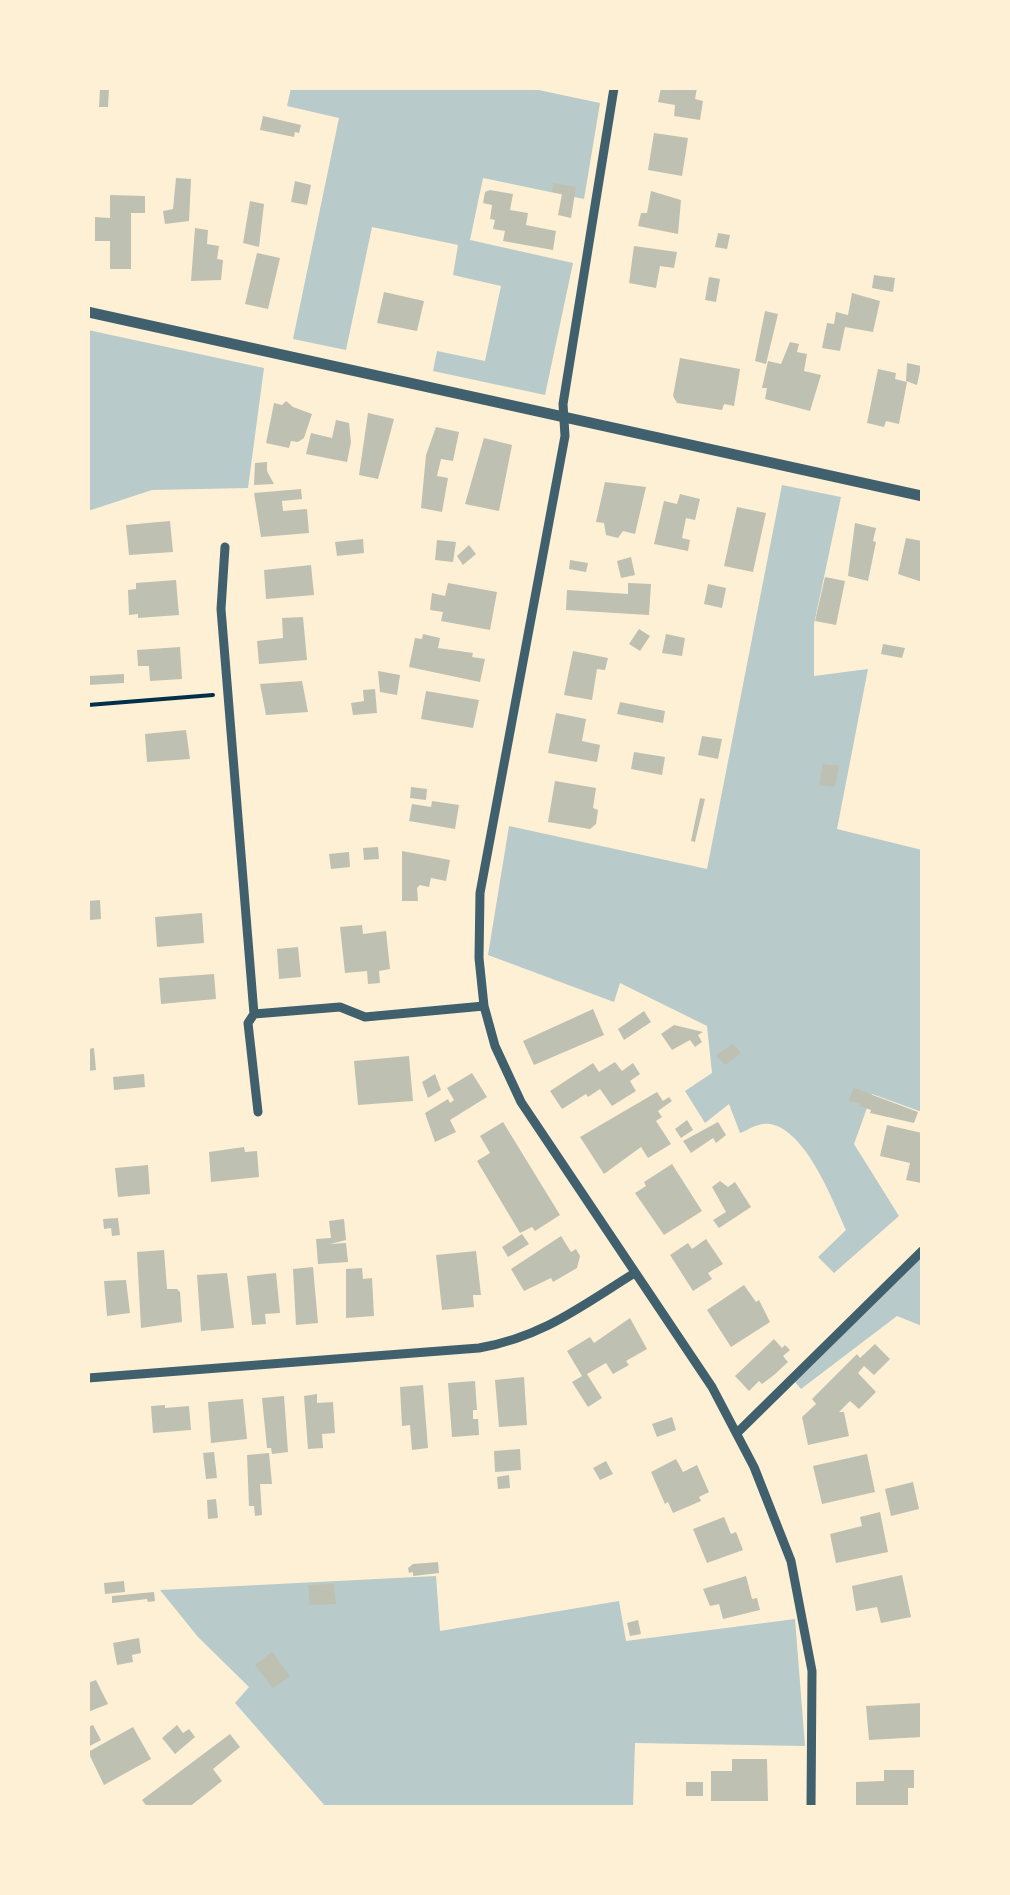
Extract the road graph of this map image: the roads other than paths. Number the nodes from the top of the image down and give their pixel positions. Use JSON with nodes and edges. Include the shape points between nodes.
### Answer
{"nodes":[{"id":1,"x":614,"y":88,"type":"edge"},
{"id":2,"x":88,"y":312,"type":"edge"},
{"id":3,"x":564,"y":418,"type":"junction"},
{"id":4,"x":922,"y":496,"type":"edge"},
{"id":5,"x":224,"y":547,"type":"dead end"},
{"id":6,"x":484,"y":1006,"type":"junction"},
{"id":7,"x":254,"y":1014,"type":"junction"},
{"id":8,"x":258,"y":1112,"type":"dead end"},
{"id":9,"x":922,"y":1251,"type":"edge"},
{"id":10,"x":634,"y":1274,"type":"junction"},
{"id":11,"x":88,"y":1378,"type":"edge"},
{"id":12,"x":737,"y":1433,"type":"junction"},
{"id":13,"x":811,"y":1808,"type":"edge"}],
"edges":[{"from":1,"to":3,"type":"street"},
{"from":2,"to":3,"type":"street"},
{"from":3,"to":4,"type":"street"},
{"from":3,"to":6,"type":"street","via":[[480,893]]},
{"from":5,"to":7,"type":"street","via":[[221,609]]},
{"from":6,"to":7,"type":"street","via":[[365,1016],[340,1007]]},
{"from":6,"to":10,"type":"street","via":[[521,1102]]},
{"from":7,"to":8,"type":"street","via":[[248,1023]]},
{"from":9,"to":12,"type":"street"},
{"from":10,"to":11,"type":"street","via":[[542,1331],[478,1348]]},
{"from":10,"to":12,"type":"street"},
{"from":12,"to":13,"type":"street","via":[[791,1561],[803,1616],[812,1671]]}]}
